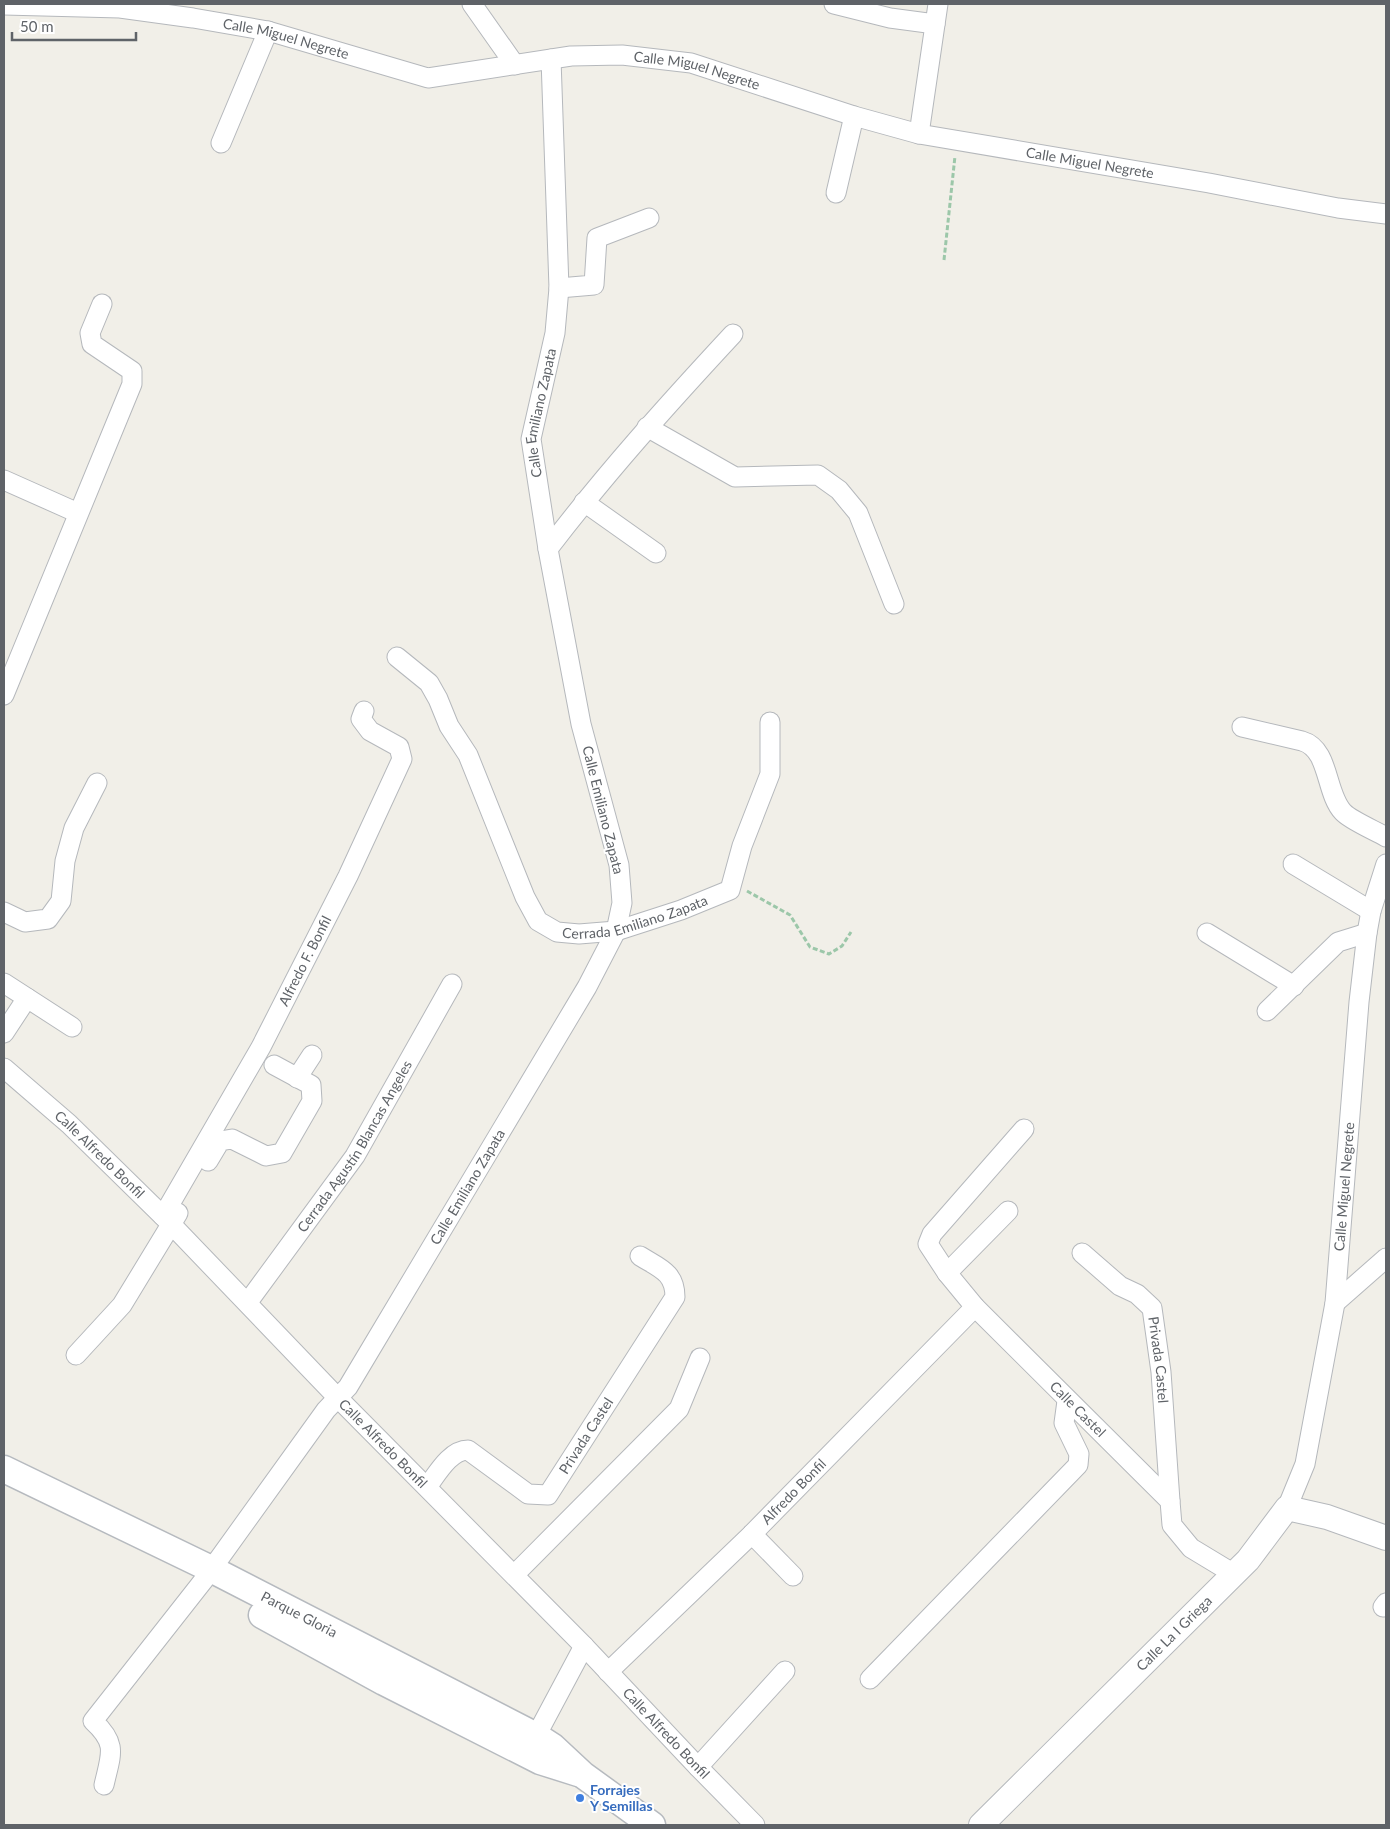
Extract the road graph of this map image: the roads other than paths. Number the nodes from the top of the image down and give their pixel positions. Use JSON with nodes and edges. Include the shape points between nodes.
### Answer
{"nodes":[{"id":1,"x":472,"y":4,"type":"edge"},
{"id":2,"x":834,"y":4,"type":"edge"},
{"id":3,"x":938,"y":4,"type":"edge"},
{"id":4,"x":4,"y":5,"type":"edge"},
{"id":5,"x":935,"y":24,"type":"junction"},
{"id":6,"x":268,"y":31,"type":"junction"},
{"id":7,"x":551,"y":59,"type":"junction"},
{"id":8,"x":515,"y":65,"type":"junction"},
{"id":9,"x":854,"y":116,"type":"junction"},
{"id":10,"x":918,"y":134,"type":"junction"},
{"id":11,"x":221,"y":143,"type":"dead end"},
{"id":12,"x":836,"y":193,"type":"dead end"},
{"id":13,"x":1386,"y":214,"type":"edge"},
{"id":14,"x":649,"y":218,"type":"dead end"},
{"id":15,"x":559,"y":288,"type":"junction"},
{"id":16,"x":102,"y":304,"type":"dead end"},
{"id":17,"x":733,"y":334,"type":"dead end"},
{"id":18,"x":647,"y":427,"type":"junction"},
{"id":19,"x":4,"y":480,"type":"edge"},
{"id":20,"x":584,"y":502,"type":"junction"},
{"id":21,"x":78,"y":513,"type":"junction"},
{"id":22,"x":548,"y":549,"type":"junction"},
{"id":23,"x":656,"y":554,"type":"dead end"},
{"id":24,"x":894,"y":604,"type":"dead end"},
{"id":25,"x":397,"y":657,"type":"dead end"},
{"id":26,"x":4,"y":695,"type":"edge"},
{"id":27,"x":364,"y":711,"type":"dead end"},
{"id":28,"x":770,"y":722,"type":"dead end"},
{"id":29,"x":1242,"y":727,"type":"dead end"},
{"id":30,"x":97,"y":783,"type":"dead end"},
{"id":31,"x":1386,"y":837,"type":"edge"},
{"id":32,"x":1292,"y":864,"type":"dead end"},
{"id":33,"x":1386,"y":864,"type":"edge"},
{"id":34,"x":4,"y":912,"type":"edge"},
{"id":35,"x":1371,"y":912,"type":"junction"},
{"id":36,"x":616,"y":931,"type":"junction"},
{"id":37,"x":1207,"y":933,"type":"dead end"},
{"id":38,"x":1367,"y":933,"type":"junction"},
{"id":39,"x":4,"y":983,"type":"edge"},
{"id":40,"x":452,"y":984,"type":"dead end"},
{"id":41,"x":1294,"y":986,"type":"junction"},
{"id":42,"x":27,"y":998,"type":"junction"},
{"id":43,"x":1267,"y":1011,"type":"dead end"},
{"id":44,"x":72,"y":1027,"type":"dead end"},
{"id":45,"x":4,"y":1033,"type":"edge"},
{"id":46,"x":312,"y":1055,"type":"dead end"},
{"id":47,"x":274,"y":1065,"type":"dead end"},
{"id":48,"x":4,"y":1068,"type":"edge"},
{"id":49,"x":297,"y":1078,"type":"junction"},
{"id":50,"x":1024,"y":1129,"type":"dead end"},
{"id":51,"x":1008,"y":1211,"type":"dead end"},
{"id":52,"x":167,"y":1220,"type":"junction"},
{"id":53,"x":1082,"y":1253,"type":"dead end"},
{"id":54,"x":640,"y":1256,"type":"dead end"},
{"id":55,"x":1386,"y":1258,"type":"edge"},
{"id":56,"x":947,"y":1272,"type":"junction"},
{"id":57,"x":248,"y":1302,"type":"junction"},
{"id":58,"x":1334,"y":1303,"type":"junction"},
{"id":59,"x":975,"y":1307,"type":"junction"},
{"id":60,"x":76,"y":1356,"type":"dead end"},
{"id":61,"x":700,"y":1358,"type":"dead end"},
{"id":62,"x":337,"y":1397,"type":"junction"},
{"id":63,"x":1067,"y":1401,"type":"junction"},
{"id":64,"x":4,"y":1469,"type":"edge"},
{"id":65,"x":427,"y":1487,"type":"junction"},
{"id":66,"x":4,"y":1488,"type":"edge"},
{"id":67,"x":1170,"y":1501,"type":"junction"},
{"id":68,"x":1287,"y":1508,"type":"junction"},
{"id":69,"x":752,"y":1534,"type":"junction"},
{"id":70,"x":1386,"y":1538,"type":"edge"},
{"id":71,"x":1234,"y":1574,"type":"junction"},
{"id":72,"x":207,"y":1575,"type":"junction"},
{"id":73,"x":514,"y":1575,"type":"junction"},
{"id":74,"x":792,"y":1576,"type":"dead end"},
{"id":75,"x":584,"y":1646,"type":"junction"},
{"id":76,"x":785,"y":1671,"type":"dead end"},
{"id":77,"x":389,"y":1672,"type":"junction"},
{"id":78,"x":608,"y":1672,"type":"junction"},
{"id":79,"x":870,"y":1679,"type":"dead end"},
{"id":80,"x":536,"y":1736,"type":"junction"},
{"id":81,"x":698,"y":1767,"type":"junction"},
{"id":82,"x":583,"y":1774,"type":"junction"},
{"id":83,"x":104,"y":1785,"type":"dead end"},
{"id":84,"x":652,"y":1825,"type":"edge"},
{"id":85,"x":755,"y":1825,"type":"edge"},
{"id":86,"x":981,"y":1825,"type":"edge"}],
"edges":[{"from":1,"to":8,"type":"street"},
{"from":2,"to":5,"type":"street","via":[[890,18]]},
{"from":3,"to":5,"type":"street"},
{"from":4,"to":6,"type":"street","name":"Calle Miguel Negrete","via":[[120,8]]},
{"from":5,"to":10,"type":"street"},
{"from":6,"to":8,"type":"street","name":"Calle Miguel Negrete","via":[[428,78]]},
{"from":6,"to":11,"type":"street"},
{"from":7,"to":8,"type":"street","name":"Calle Miguel Negrete"},
{"from":7,"to":9,"type":"street","name":"Calle Miguel Negrete","via":[[622,55],[691,63]]},
{"from":7,"to":15,"type":"street","name":"Calle Emiliano Zapata"},
{"from":9,"to":10,"type":"street","name":"Calle Miguel Negrete"},
{"from":9,"to":12,"type":"street"},
{"from":10,"to":13,"type":"street","name":"Calle Miguel Negrete"},
{"from":14,"to":15,"type":"street","via":[[597,238],[594,285]]},
{"from":15,"to":22,"type":"street","name":"Calle Emiliano Zapata","via":[[555,333],[531,439]]},
{"from":16,"to":21,"type":"street","via":[[90,333],[92,344],[132,371],[132,384]]},
{"from":17,"to":18,"type":"street"},
{"from":18,"to":20,"type":"street"},
{"from":18,"to":24,"type":"street","via":[[735,477],[818,475],[840,490],[858,513]]},
{"from":19,"to":21,"type":"street"},
{"from":20,"to":22,"type":"street"},
{"from":20,"to":23,"type":"street"},
{"from":21,"to":26,"type":"street"},
{"from":22,"to":36,"type":"street","name":"Calle Emiliano Zapata","via":[[581,724],[619,866],[622,903]]},
{"from":25,"to":36,"type":"street","name":"Cerrada Emiliano Zapata","via":[[429,683],[438,699],[449,726],[468,756],[525,897],[538,920],[557,932]]},
{"from":27,"to":52,"type":"street","name":"Alfredo F. Bonfil","via":[[361,719],[370,731],[399,747],[402,759],[348,876],[261,1047]]},
{"from":28,"to":36,"type":"street","name":"Cerrada Emiliano Zapata","via":[[770,774],[742,846],[730,890]]},
{"from":29,"to":31,"type":"street","via":[[1302,741],[1315,748],[1334,799],[1343,813]]},
{"from":30,"to":34,"type":"street","via":[[74,828],[65,861],[61,901],[48,919],[25,922]]},
{"from":32,"to":35,"type":"street"},
{"from":33,"to":35,"type":"street","name":"Calle Miguel Negrete"},
{"from":35,"to":38,"type":"street","name":"Calle Miguel Negrete"},
{"from":36,"to":62,"type":"street","name":"Calle Emiliano Zapata","via":[[587,987],[348,1387]]},
{"from":37,"to":41,"type":"street"},
{"from":38,"to":41,"type":"street","via":[[1338,942]]},
{"from":38,"to":58,"type":"street","name":"Calle Miguel Negrete"},
{"from":39,"to":42,"type":"street"},
{"from":40,"to":57,"type":"street","name":"Cerrada Agustín Blancas Angeles","via":[[355,1156]]},
{"from":41,"to":43,"type":"street"},
{"from":42,"to":44,"type":"street"},
{"from":42,"to":45,"type":"street"},
{"from":46,"to":49,"type":"street"},
{"from":47,"to":49,"type":"street"},
{"from":48,"to":52,"type":"street","name":"Calle Alfredo Bonfil","via":[[69,1124]]},
{"from":49,"to":52,"type":"street","via":[[311,1085],[312,1101],[282,1154],[266,1156],[232,1139],[220,1141]]},
{"from":50,"to":56,"type":"street","name":"Calle Castel","via":[[932,1234],[928,1244]]},
{"from":51,"to":56,"type":"street"},
{"from":52,"to":57,"type":"street","name":"Calle Alfredo Bonfil"},
{"from":52,"to":60,"type":"street","via":[[122,1304]]},
{"from":53,"to":67,"type":"street","name":"Privada Castel","via":[[1152,1308],[1161,1372]]},
{"from":54,"to":65,"type":"street","name":"Privada Castel","via":[[668,1273],[675,1286],[675,1297],[548,1494],[528,1494],[468,1450],[448,1460]]},
{"from":55,"to":58,"type":"street"},
{"from":56,"to":59,"type":"street","name":"Calle Castel"},
{"from":57,"to":62,"type":"street","name":"Calle Alfredo Bonfil"},
{"from":58,"to":68,"type":"street","name":"Calle Miguel Negrete","via":[[1305,1464]]},
{"from":59,"to":63,"type":"street","name":"Calle Castel"},
{"from":59,"to":69,"type":"street","name":"Alfredo Bonfil"},
{"from":61,"to":73,"type":"street","via":[[679,1409]]},
{"from":62,"to":65,"type":"street","name":"Calle Alfredo Bonfil"},
{"from":62,"to":72,"type":"street","name":"Calle Emiliano Zapata"},
{"from":63,"to":67,"type":"street","name":"Calle Castel"},
{"from":63,"to":79,"type":"street","via":[[1064,1423],[1079,1454],[1078,1466]]},
{"from":64,"to":72,"type":"main road","name":"Parque Gloria"},
{"from":65,"to":73,"type":"street","name":"Calle Alfredo Bonfil"},
{"from":66,"to":72,"type":"main road","name":"Parque Gloria"},
{"from":67,"to":71,"type":"street","via":[[1172,1525],[1191,1548]]},
{"from":68,"to":70,"type":"street","via":[[1327,1517]]},
{"from":68,"to":71,"type":"street","name":"Calle La I Griega"},
{"from":69,"to":74,"type":"street"},
{"from":69,"to":78,"type":"street","name":"Alfredo Bonfil"},
{"from":71,"to":86,"type":"street","name":"Calle La I Griega"},
{"from":72,"to":77,"type":"main road","name":"Parque Gloria"},
{"from":72,"to":83,"type":"street","name":"Calle Emiliano Zapata","via":[[93,1721],[103,1731],[112,1751]]},
{"from":73,"to":75,"type":"street","name":"Calle Alfredo Bonfil"},
{"from":75,"to":78,"type":"street","name":"Calle Alfredo Bonfil"},
{"from":75,"to":80,"type":"street"},
{"from":76,"to":81,"type":"street"},
{"from":77,"to":80,"type":"main road","name":"Parque Gloria"},
{"from":77,"to":82,"type":"main road","name":"Parque Gloria","via":[[540,1761]]},
{"from":78,"to":81,"type":"street","name":"Calle Alfredo Bonfil"},
{"from":80,"to":82,"type":"main road","name":"Parque Gloria"},
{"from":81,"to":85,"type":"street","name":"Calle Alfredo Bonfil"},
{"from":82,"to":84,"type":"main road","name":"Parque Gloria"}]}
